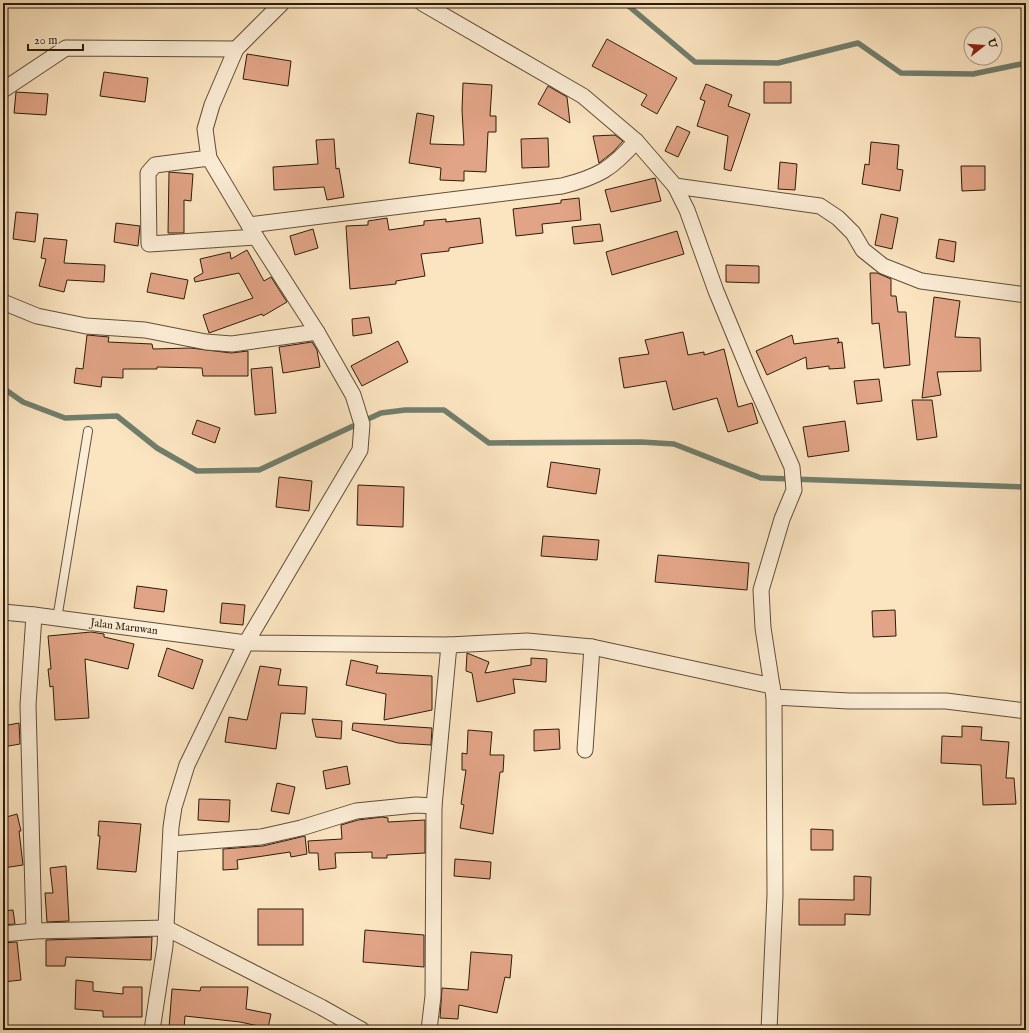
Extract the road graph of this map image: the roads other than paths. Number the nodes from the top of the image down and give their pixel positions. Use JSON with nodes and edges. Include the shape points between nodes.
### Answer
{"nodes":[{"id":1,"x":282,"y":3,"type":"edge"},
{"id":2,"x":422,"y":3,"type":"edge"},
{"id":3,"x":236,"y":49,"type":"junction"},
{"id":4,"x":3,"y":90,"type":"edge"},
{"id":5,"x":636,"y":141,"type":"junction"},
{"id":6,"x":209,"y":158,"type":"junction"},
{"id":7,"x":676,"y":186,"type":"junction"},
{"id":8,"x":252,"y":231,"type":"junction"},
{"id":9,"x":1026,"y":295,"type":"edge"},
{"id":10,"x":3,"y":302,"type":"edge"},
{"id":11,"x":317,"y":332,"type":"junction"},
{"id":12,"x":88,"y":431,"type":"dead end"},
{"id":13,"x":3,"y":612,"type":"edge"},
{"id":14,"x":34,"y":615,"type":"junction"},
{"id":15,"x":57,"y":619,"type":"junction"},
{"id":16,"x":246,"y":643,"type":"junction"},
{"id":17,"x":449,"y":645,"type":"junction"},
{"id":18,"x":592,"y":647,"type":"junction"},
{"id":19,"x":773,"y":691,"type":"junction"},
{"id":20,"x":1026,"y":710,"type":"edge"},
{"id":21,"x":585,"y":750,"type":"dead end"},
{"id":22,"x":434,"y":806,"type":"junction"},
{"id":23,"x":171,"y":844,"type":"junction"},
{"id":24,"x":166,"y":928,"type":"junction"},
{"id":25,"x":34,"y":931,"type":"junction"},
{"id":26,"x":3,"y":934,"type":"edge"},
{"id":27,"x":152,"y":1030,"type":"edge"},
{"id":28,"x":362,"y":1030,"type":"edge"},
{"id":29,"x":429,"y":1030,"type":"edge"},
{"id":30,"x":769,"y":1030,"type":"edge"}],
"edges":[{"from":1,"to":3,"type":"street"},
{"from":2,"to":5,"type":"street","via":[[583,96]]},
{"from":3,"to":4,"type":"street","via":[[66,48]]},
{"from":3,"to":6,"type":"street","via":[[212,105],[205,129]]},
{"from":5,"to":7,"type":"street"},
{"from":5,"to":8,"type":"street","via":[[622,157],[600,174],[562,186]]},
{"from":6,"to":8,"type":"street"},
{"from":6,"to":8,"type":"street","via":[[155,165],[151,168],[148,173],[149,244]]},
{"from":7,"to":9,"type":"street","via":[[820,206],[838,218],[853,233],[863,250],[883,266],[921,281]]},
{"from":7,"to":19,"type":"street","via":[[749,371],[792,467],[794,490],[782,519],[761,590],[763,628]]},
{"from":8,"to":11,"type":"street"},
{"from":10,"to":11,"type":"street","via":[[37,316],[86,326],[145,330],[206,342],[232,344]]},
{"from":11,"to":16,"type":"street","via":[[353,395],[362,424],[360,450]]},
{"from":12,"to":15,"type":"lane"},
{"from":13,"to":14,"type":"street","name":"Jalan Maruwan"},
{"from":14,"to":15,"type":"street","name":"Jalan Maruwan"},
{"from":14,"to":25,"type":"street","via":[[28,705]]},
{"from":15,"to":16,"type":"street","name":"Jalan Maruwan"},
{"from":16,"to":17,"type":"street","name":"Jalan Maruwan"},
{"from":16,"to":23,"type":"street","via":[[187,765],[174,807]]},
{"from":17,"to":18,"type":"street","name":"Jalan Maruwan","via":[[527,641]]},
{"from":17,"to":22,"type":"street"},
{"from":18,"to":19,"type":"street","name":"Jalan Maruwan"},
{"from":18,"to":21,"type":"street"},
{"from":19,"to":20,"type":"street","name":"Jalan Maruwan","via":[[849,701],[946,700]]},
{"from":19,"to":30,"type":"street","via":[[775,895]]},
{"from":22,"to":23,"type":"street","via":[[416,805],[356,812],[261,837]]},
{"from":22,"to":29,"type":"street","via":[[433,996]]},
{"from":23,"to":24,"type":"street"},
{"from":24,"to":25,"type":"street"},
{"from":24,"to":27,"type":"street"},
{"from":24,"to":28,"type":"street"},
{"from":25,"to":26,"type":"street"}]}
